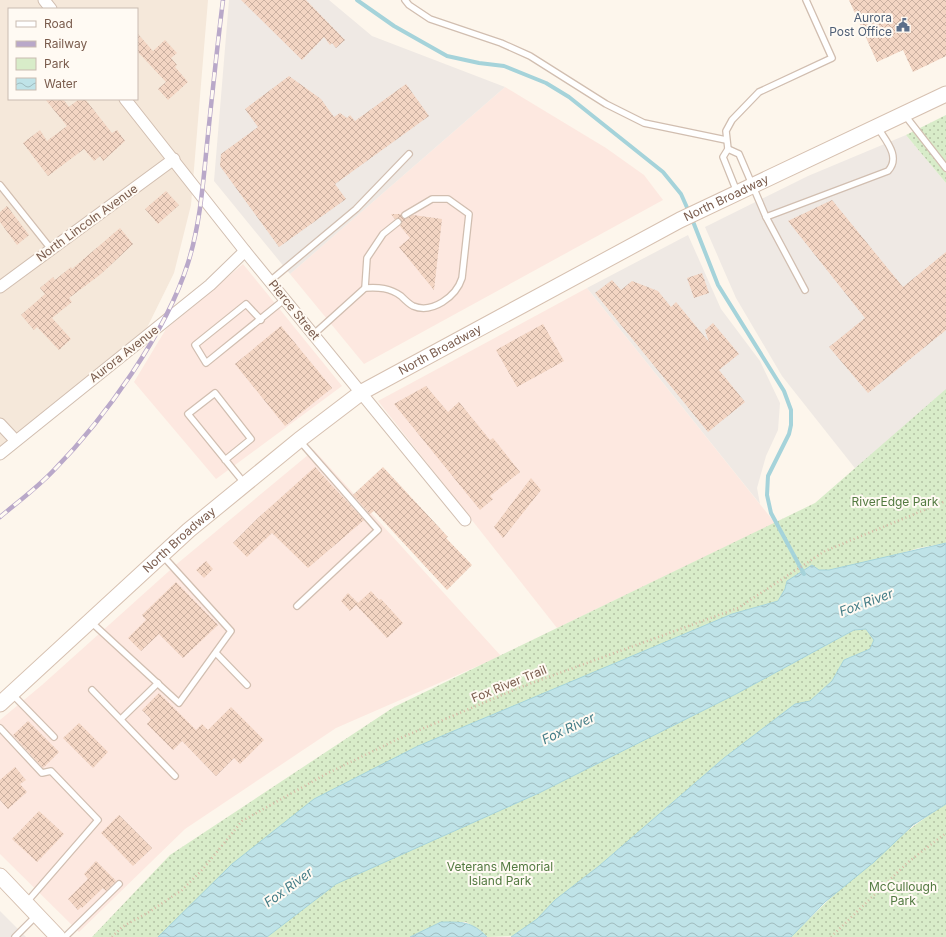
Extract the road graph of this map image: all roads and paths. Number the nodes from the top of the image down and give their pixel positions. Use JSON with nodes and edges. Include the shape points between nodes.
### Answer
{"nodes":[{"id":1,"x":44,"y":0,"type":"edge"},
{"id":2,"x":405,"y":0,"type":"edge"},
{"id":3,"x":806,"y":0,"type":"edge"},
{"id":4,"x":50,"y":8,"type":"edge"},
{"id":5,"x":946,"y":94,"type":"edge"},
{"id":6,"x":126,"y":100,"type":"edge"},
{"id":7,"x":904,"y":114,"type":"junction"},
{"id":8,"x":877,"y":126,"type":"junction"},
{"id":9,"x":726,"y":140,"type":"junction"},
{"id":10,"x":728,"y":149,"type":"junction"},
{"id":11,"x":409,"y":154,"type":"dead end"},
{"id":12,"x":174,"y":159,"type":"junction"},
{"id":13,"x":946,"y":168,"type":"edge"},
{"id":14,"x":0,"y":184,"type":"edge"},
{"id":15,"x":752,"y":185,"type":"junction"},
{"id":16,"x":737,"y":192,"type":"junction"},
{"id":17,"x":405,"y":215,"type":"dead end"},
{"id":18,"x":766,"y":217,"type":"junction"},
{"id":19,"x":398,"y":222,"type":"dead end"},
{"id":20,"x":51,"y":249,"type":"junction"},
{"id":21,"x":245,"y":251,"type":"junction"},
{"id":22,"x":270,"y":281,"type":"junction"},
{"id":23,"x":0,"y":287,"type":"edge"},
{"id":24,"x":365,"y":288,"type":"junction"},
{"id":25,"x":805,"y":290,"type":"dead end"},
{"id":26,"x":285,"y":299,"type":"junction"},
{"id":27,"x":261,"y":320,"type":"junction"},
{"id":28,"x":314,"y":334,"type":"junction"},
{"id":29,"x":362,"y":392,"type":"junction"},
{"id":30,"x":0,"y":424,"type":"edge"},
{"id":31,"x":15,"y":440,"type":"junction"},
{"id":32,"x":299,"y":440,"type":"junction"},
{"id":33,"x":0,"y":454,"type":"edge"},
{"id":34,"x":225,"y":460,"type":"junction"},
{"id":35,"x":245,"y":485,"type":"junction"},
{"id":36,"x":946,"y":501,"type":"edge"},
{"id":37,"x":465,"y":520,"type":"dead end"},
{"id":38,"x":162,"y":554,"type":"junction"},
{"id":39,"x":297,"y":606,"type":"dead end"},
{"id":40,"x":91,"y":621,"type":"junction"},
{"id":41,"x":216,"y":653,"type":"junction"},
{"id":42,"x":158,"y":683,"type":"junction"},
{"id":43,"x":247,"y":685,"type":"dead end"},
{"id":44,"x":92,"y":690,"type":"dead end"},
{"id":45,"x":12,"y":693,"type":"junction"},
{"id":46,"x":0,"y":704,"type":"edge"},
{"id":47,"x":121,"y":719,"type":"junction"},
{"id":48,"x":0,"y":728,"type":"edge"},
{"id":49,"x":54,"y":737,"type":"dead end"},
{"id":50,"x":175,"y":776,"type":"dead end"},
{"id":51,"x":946,"y":833,"type":"edge"},
{"id":52,"x":0,"y":876,"type":"edge"},
{"id":53,"x":119,"y":884,"type":"dead end"},
{"id":54,"x":26,"y":903,"type":"junction"},
{"id":55,"x":38,"y":915,"type":"junction"},
{"id":56,"x":15,"y":937,"type":"edge"},
{"id":57,"x":58,"y":937,"type":"edge"},
{"id":58,"x":65,"y":937,"type":"edge"},
{"id":59,"x":112,"y":937,"type":"edge"},
{"id":60,"x":831,"y":937,"type":"edge"}],
"edges":[{"from":1,"to":4,"type":"street"},
{"from":2,"to":9,"type":"lane","via":[[430,19],[501,43],[530,56],[606,104],[638,120]]},
{"from":3,"to":9,"type":"lane","via":[[832,58],[759,92],[732,120],[726,131]]},
{"from":5,"to":7,"type":"main road","name":"North Broadway"},
{"from":6,"to":12,"type":"street","name":"Pierce Street"},
{"from":7,"to":8,"type":"main road","name":"North Broadway"},
{"from":7,"to":13,"type":"lane"},
{"from":8,"to":15,"type":"main road","name":"North Broadway"},
{"from":8,"to":18,"type":"lane","via":[[894,156],[893,165],[888,171]]},
{"from":9,"to":10,"type":"lane"},
{"from":10,"to":15,"type":"lane","via":[[740,154]]},
{"from":10,"to":16,"type":"lane","via":[[723,157]]},
{"from":11,"to":22,"type":"lane","via":[[356,209]]},
{"from":12,"to":20,"type":"street","name":"North Lincoln Avenue"},
{"from":12,"to":21,"type":"street","name":"Pierce Street"},
{"from":14,"to":20,"type":"lane"},
{"from":15,"to":16,"type":"main road","name":"North Broadway"},
{"from":15,"to":18,"type":"lane"},
{"from":16,"to":29,"type":"main road","name":"North Broadway","via":[[680,220]]},
{"from":17,"to":24,"type":"lane","via":[[432,199],[448,199],[468,214],[459,289],[429,308],[413,306],[395,292],[380,287]]},
{"from":18,"to":25,"type":"lane"},
{"from":19,"to":24,"type":"lane","via":[[383,234],[367,258]]},
{"from":20,"to":23,"type":"street","name":"North Lincoln Avenue"},
{"from":21,"to":22,"type":"street","name":"Pierce Street"},
{"from":21,"to":31,"type":"street","name":"Aurora Avenue","via":[[210,284]]},
{"from":22,"to":26,"type":"street","name":"Pierce Street"},
{"from":24,"to":28,"type":"lane"},
{"from":26,"to":27,"type":"lane"},
{"from":26,"to":28,"type":"street","name":"Pierce Street"},
{"from":27,"to":27,"type":"lane","via":[[206,363],[195,345],[246,304]]},
{"from":28,"to":29,"type":"street","name":"Pierce Street"},
{"from":29,"to":32,"type":"main road","name":"North Broadway"},
{"from":29,"to":37,"type":"street","name":"Pierce Street"},
{"from":30,"to":31,"type":"street"},
{"from":31,"to":33,"type":"street","name":"Aurora Avenue"},
{"from":32,"to":35,"type":"main road","name":"North Broadway"},
{"from":32,"to":39,"type":"lane","via":[[378,530]]},
{"from":34,"to":34,"type":"lane","via":[[188,414],[215,393],[251,439]]},
{"from":34,"to":35,"type":"lane"},
{"from":35,"to":38,"type":"main road","name":"North Broadway"},
{"from":36,"to":59,"type":"path","name":"Fox River Trail","via":[[825,551],[738,608],[521,687],[398,739],[326,774],[242,821],[204,869],[182,890],[122,927]]},
{"from":38,"to":40,"type":"main road","name":"North Broadway"},
{"from":38,"to":41,"type":"lane","via":[[231,631]]},
{"from":40,"to":42,"type":"lane"},
{"from":40,"to":45,"type":"main road","name":"North Broadway"},
{"from":41,"to":42,"type":"lane","via":[[179,703]]},
{"from":41,"to":43,"type":"lane"},
{"from":42,"to":47,"type":"lane"},
{"from":44,"to":47,"type":"lane"},
{"from":45,"to":46,"type":"main road","name":"North Broadway"},
{"from":45,"to":49,"type":"lane"},
{"from":47,"to":50,"type":"lane"},
{"from":48,"to":54,"type":"lane","via":[[42,773],[51,771],[98,820]]},
{"from":51,"to":60,"type":"path","via":[[907,863]]},
{"from":52,"to":54,"type":"main road"},
{"from":53,"to":58,"type":"lane"},
{"from":54,"to":55,"type":"main road"},
{"from":55,"to":56,"type":"lane"},
{"from":55,"to":57,"type":"main road"}]}
